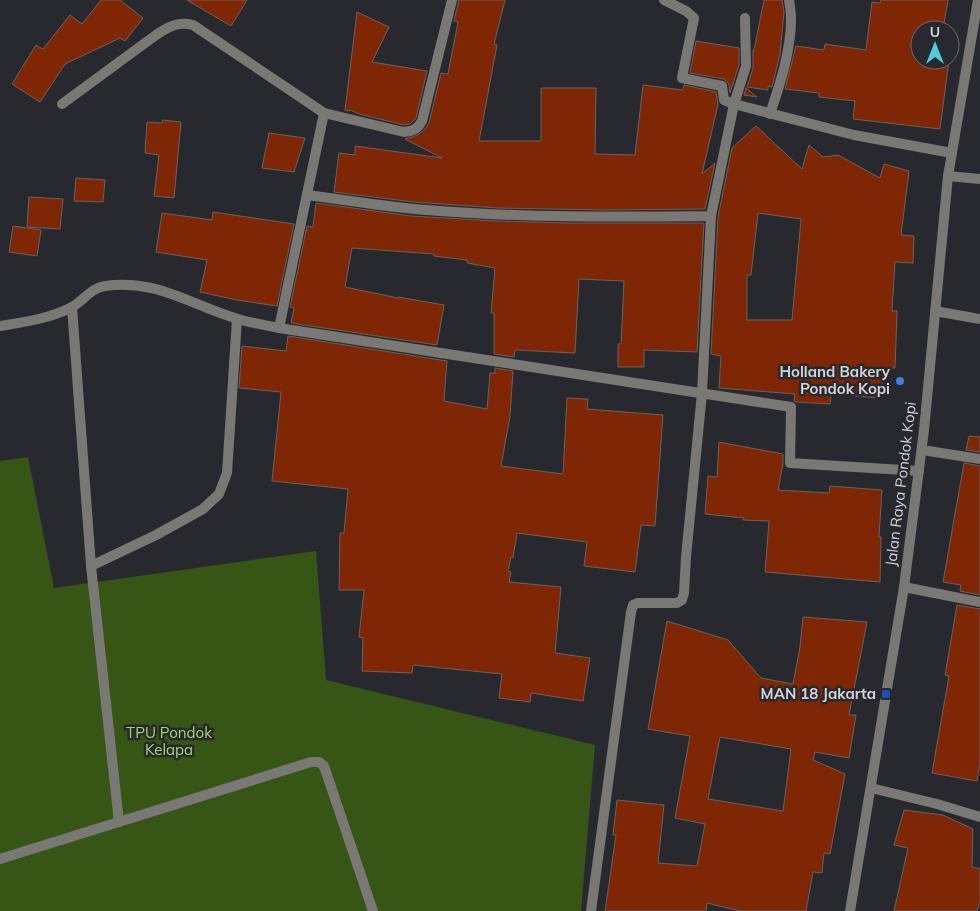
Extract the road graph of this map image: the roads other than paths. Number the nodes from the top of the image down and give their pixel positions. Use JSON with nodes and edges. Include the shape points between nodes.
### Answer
{"nodes":[{"id":1,"x":452,"y":0,"type":"edge"},
{"id":2,"x":664,"y":0,"type":"edge"},
{"id":3,"x":790,"y":0,"type":"edge"},
{"id":4,"x":978,"y":0,"type":"edge"},
{"id":5,"x":745,"y":18,"type":"dead end"},
{"id":6,"x":976,"y":28,"type":"edge"},
{"id":7,"x":62,"y":104,"type":"dead end"},
{"id":8,"x":734,"y":104,"type":"junction"},
{"id":9,"x":324,"y":113,"type":"junction"},
{"id":10,"x":770,"y":114,"type":"junction"},
{"id":11,"x":952,"y":152,"type":"junction"},
{"id":12,"x":948,"y":176,"type":"junction"},
{"id":13,"x":980,"y":179,"type":"edge"},
{"id":14,"x":307,"y":195,"type":"junction"},
{"id":15,"x":711,"y":216,"type":"junction"},
{"id":16,"x":72,"y":307,"type":"junction"},
{"id":17,"x":935,"y":311,"type":"junction"},
{"id":18,"x":237,"y":319,"type":"junction"},
{"id":19,"x":980,"y":319,"type":"edge"},
{"id":20,"x":0,"y":326,"type":"edge"},
{"id":21,"x":279,"y":328,"type":"junction"},
{"id":22,"x":702,"y":393,"type":"junction"},
{"id":23,"x":922,"y":450,"type":"junction"},
{"id":24,"x":980,"y":459,"type":"edge"},
{"id":25,"x":919,"y":471,"type":"junction"},
{"id":26,"x":91,"y":566,"type":"junction"},
{"id":27,"x":904,"y":587,"type":"junction"},
{"id":28,"x":980,"y":602,"type":"edge"},
{"id":29,"x":871,"y":788,"type":"junction"},
{"id":30,"x":980,"y":817,"type":"edge"},
{"id":31,"x":119,"y":822,"type":"junction"},
{"id":32,"x":0,"y":859,"type":"edge"},
{"id":33,"x":373,"y":911,"type":"edge"},
{"id":34,"x":591,"y":911,"type":"edge"},
{"id":35,"x":850,"y":911,"type":"edge"}],
"edges":[{"from":1,"to":9,"type":"street","via":[[422,121],[417,129],[404,132]]},
{"from":2,"to":8,"type":"street","via":[[694,18],[682,78],[722,86],[724,100]]},
{"from":3,"to":10,"type":"street","via":[[789,38]]},
{"from":4,"to":6,"type":"street","name":"Jalan Raya Pondok Kopi"},
{"from":5,"to":8,"type":"street","via":[[746,66]]},
{"from":6,"to":11,"type":"street","name":"Jalan Raya Pondok Kopi"},
{"from":7,"to":9,"type":"street","via":[[169,26],[183,23],[193,25]]},
{"from":8,"to":10,"type":"street"},
{"from":8,"to":15,"type":"street"},
{"from":9,"to":14,"type":"street"},
{"from":10,"to":11,"type":"street","via":[[854,135]]},
{"from":11,"to":12,"type":"street","name":"Jalan Raya Pondok Kopi"},
{"from":12,"to":13,"type":"street"},
{"from":12,"to":17,"type":"street","name":"Jalan Raya Pondok Kopi"},
{"from":14,"to":15,"type":"street","via":[[426,210],[490,214],[582,218]]},
{"from":14,"to":21,"type":"street"},
{"from":15,"to":22,"type":"street"},
{"from":16,"to":18,"type":"street","via":[[90,292],[104,286],[136,285],[167,291]]},
{"from":16,"to":20,"type":"street","via":[[44,318]]},
{"from":16,"to":26,"type":"street"},
{"from":17,"to":19,"type":"street"},
{"from":17,"to":23,"type":"street","name":"Jalan Raya Pondok Kopi"},
{"from":18,"to":21,"type":"street"},
{"from":18,"to":26,"type":"street","via":[[228,473],[219,494],[203,509]]},
{"from":21,"to":22,"type":"street"},
{"from":22,"to":25,"type":"street","via":[[791,407],[790,463]]},
{"from":22,"to":34,"type":"street","via":[[684,593],[677,603],[633,605]]},
{"from":23,"to":24,"type":"street"},
{"from":23,"to":25,"type":"street","name":"Jalan Raya Pondok Kopi"},
{"from":25,"to":27,"type":"street","name":"Jalan Raya Pondok Kopi"},
{"from":26,"to":31,"type":"street"},
{"from":27,"to":28,"type":"street"},
{"from":27,"to":29,"type":"street","name":"Jalan Raya Pondok Kopi"},
{"from":29,"to":30,"type":"street"},
{"from":29,"to":35,"type":"street","name":"Jalan Raya Pondok Kopi"},
{"from":31,"to":32,"type":"street"},
{"from":31,"to":33,"type":"street","via":[[319,762],[324,766]]}]}
